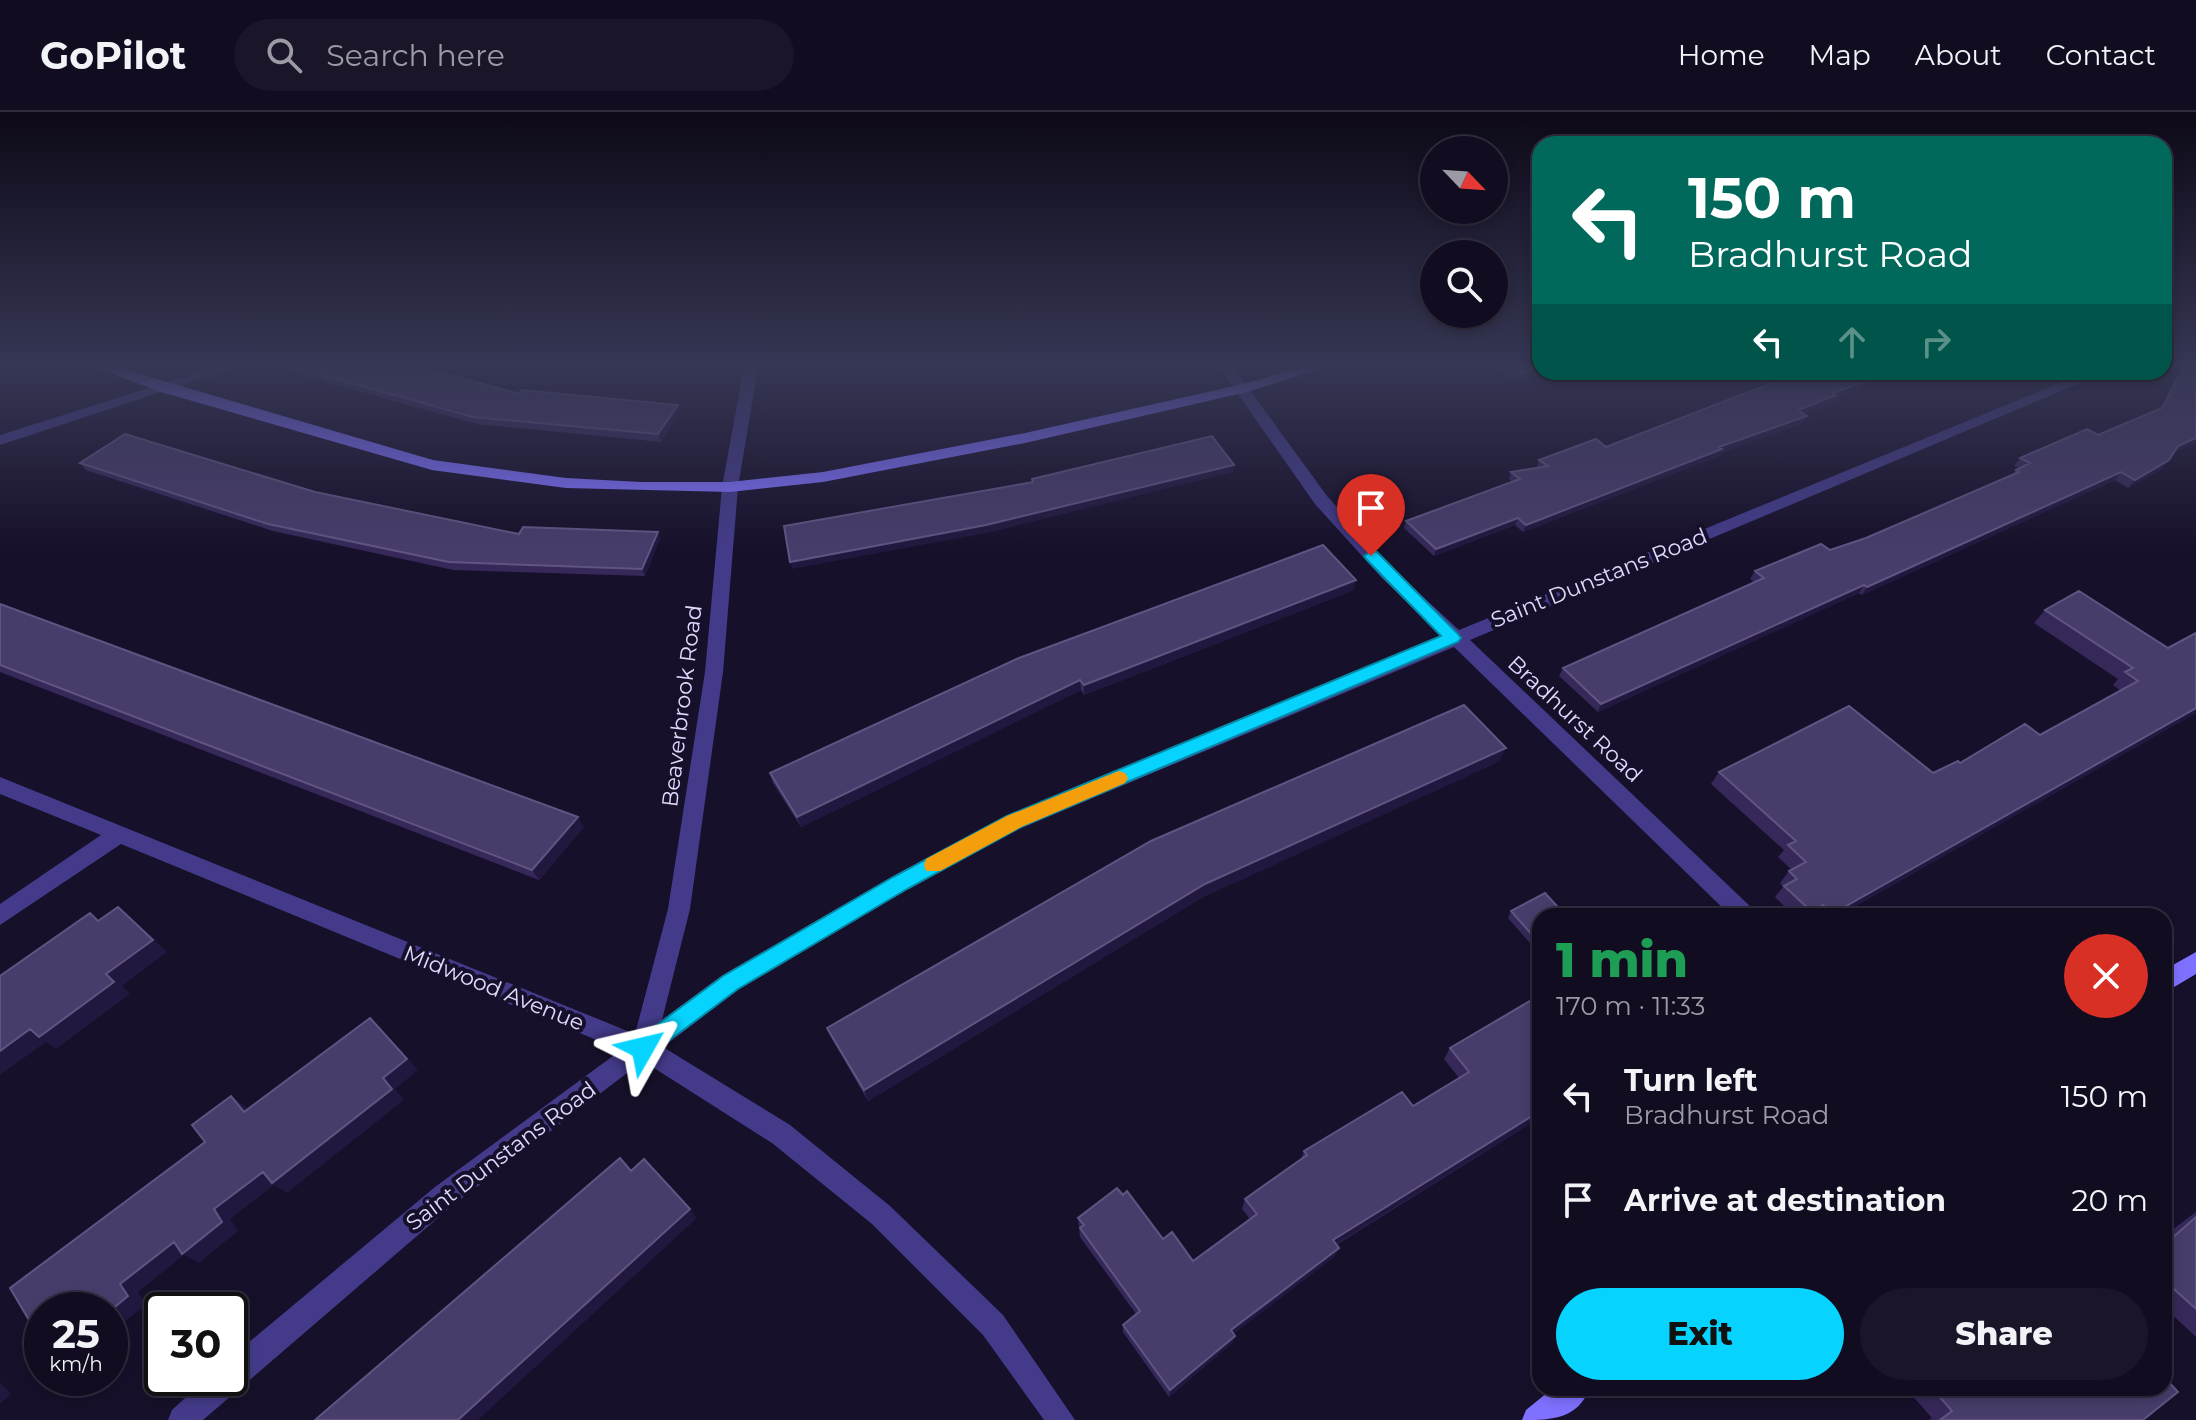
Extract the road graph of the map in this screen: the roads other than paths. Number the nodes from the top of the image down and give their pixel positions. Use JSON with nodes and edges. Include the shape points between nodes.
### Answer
{"nodes":[{"id":1,"x":39,"y":428,"type":"edge"},
{"id":2,"x":303,"y":428,"type":"edge"},
{"id":3,"x":740,"y":428,"type":"edge"},
{"id":4,"x":1069,"y":428,"type":"edge"},
{"id":5,"x":1270,"y":428,"type":"edge"},
{"id":6,"x":1963,"y":428,"type":"edge"},
{"id":7,"x":0,"y":440,"type":"edge"},
{"id":8,"x":730,"y":487,"type":"junction"},
{"id":9,"x":1452,"y":638,"type":"junction"},
{"id":10,"x":0,"y":785,"type":"edge"},
{"id":11,"x":118,"y":835,"type":"junction"},
{"id":12,"x":1737,"y":908,"type":"edge"},
{"id":13,"x":0,"y":916,"type":"edge"},
{"id":14,"x":2196,"y":962,"type":"edge"},
{"id":15,"x":2172,"y":978,"type":"edge"},
{"id":16,"x":643,"y":1048,"type":"junction"},
{"id":17,"x":248,"y":1361,"type":"edge"},
{"id":18,"x":208,"y":1396,"type":"edge"},
{"id":19,"x":1566,"y":1396,"type":"edge"},
{"id":20,"x":182,"y":1420,"type":"edge"},
{"id":21,"x":1061,"y":1420,"type":"edge"},
{"id":22,"x":1536,"y":1420,"type":"edge"}],
"edges":[{"from":1,"to":7,"type":"street"},
{"from":2,"to":8,"type":"street","via":[[432,465],[566,483]]},
{"from":3,"to":8,"type":"street","name":"Beaverbrook Road"},
{"from":4,"to":8,"type":"street","via":[[823,477]]},
{"from":5,"to":9,"type":"street","name":"Bradhurst Road","via":[[1321,500]]},
{"from":6,"to":9,"type":"street","name":"Saint Dunstans Road"},
{"from":8,"to":16,"type":"street","name":"Beaverbrook Road","via":[[714,672],[679,909]]},
{"from":9,"to":12,"type":"street","name":"Bradhurst Road"},
{"from":9,"to":16,"type":"street","name":"Saint Dunstans Road","via":[[1014,822],[731,982]]},
{"from":10,"to":11,"type":"street","name":"Midwood Avenue"},
{"from":11,"to":13,"type":"street"},
{"from":11,"to":16,"type":"street","name":"Midwood Avenue"},
{"from":14,"to":15,"type":"street"},
{"from":16,"to":17,"type":"street","name":"Saint Dunstans Road","via":[[444,1196]]},
{"from":16,"to":21,"type":"street","name":"Midwood Avenue","via":[[781,1134],[881,1215],[993,1325]]},
{"from":18,"to":20,"type":"street","name":"Saint Dunstans Road"},
{"from":19,"to":22,"type":"street"}]}
